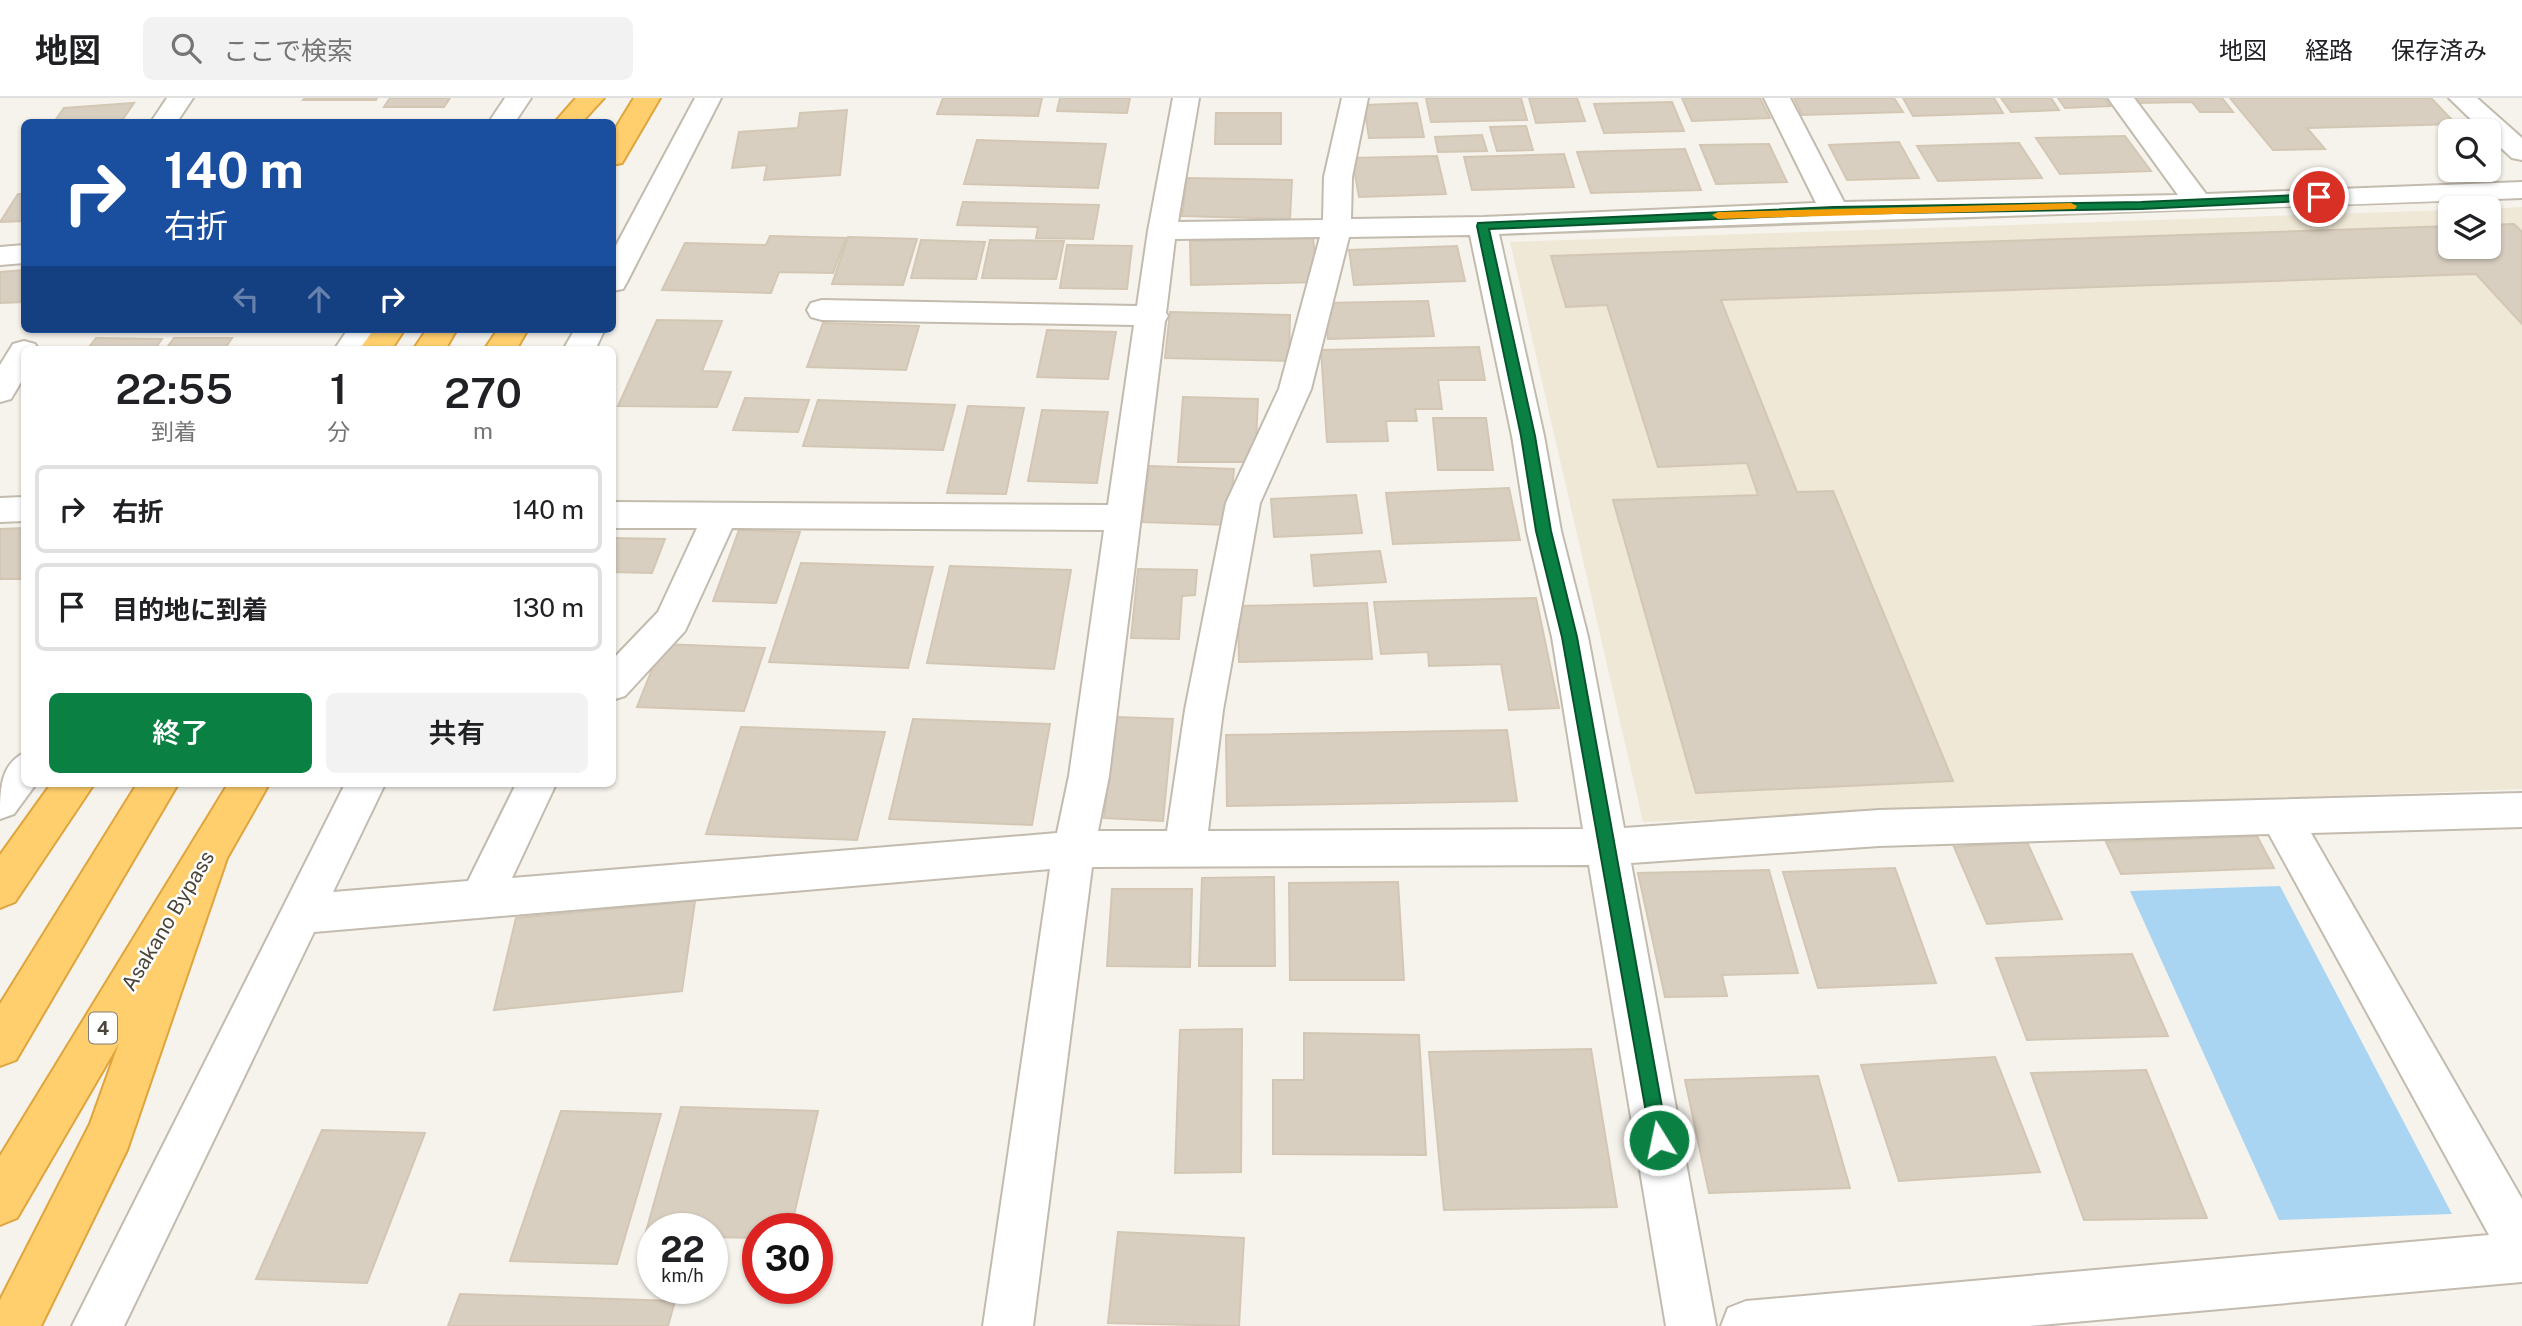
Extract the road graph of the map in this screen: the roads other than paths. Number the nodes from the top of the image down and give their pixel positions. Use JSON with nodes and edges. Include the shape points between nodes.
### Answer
{"nodes":[{"id":1,"x":180,"y":98,"type":"edge"},
{"id":2,"x":518,"y":98,"type":"edge"},
{"id":3,"x":593,"y":98,"type":"edge"},
{"id":4,"x":647,"y":98,"type":"edge"},
{"id":5,"x":708,"y":98,"type":"edge"},
{"id":6,"x":1186,"y":98,"type":"edge"},
{"id":7,"x":1355,"y":98,"type":"edge"},
{"id":8,"x":1777,"y":98,"type":"edge"},
{"id":9,"x":2121,"y":98,"type":"edge"},
{"id":10,"x":2462,"y":98,"type":"edge"},
{"id":11,"x":166,"y":119,"type":"edge"},
{"id":12,"x":504,"y":119,"type":"edge"},
{"id":13,"x":571,"y":119,"type":"edge"},
{"id":14,"x":580,"y":119,"type":"edge"},
{"id":15,"x":616,"y":150,"type":"edge"},
{"id":16,"x":2522,"y":152,"type":"edge"},
{"id":17,"x":2522,"y":190,"type":"edge"},
{"id":18,"x":2198,"y":203,"type":"junction"},
{"id":19,"x":1834,"y":211,"type":"junction"},
{"id":20,"x":1483,"y":226,"type":"junction"},
{"id":21,"x":1337,"y":228,"type":"junction"},
{"id":22,"x":1162,"y":232,"type":"junction"},
{"id":23,"x":21,"y":254,"type":"edge"},
{"id":24,"x":0,"y":256,"type":"edge"},
{"id":25,"x":616,"y":274,"type":"edge"},
{"id":26,"x":822,"y":310,"type":"dead end"},
{"id":27,"x":1153,"y":316,"type":"junction"},
{"id":28,"x":21,"y":357,"type":"edge"},
{"id":29,"x":0,"y":391,"type":"edge"},
{"id":30,"x":21,"y":509,"type":"edge"},
{"id":31,"x":0,"y":510,"type":"edge"},
{"id":32,"x":616,"y":515,"type":"edge"},
{"id":33,"x":720,"y":516,"type":"junction"},
{"id":34,"x":1125,"y":518,"type":"junction"},
{"id":35,"x":616,"y":681,"type":"edge"},
{"id":36,"x":21,"y":774,"type":"edge"},
{"id":37,"x":72,"y":787,"type":"edge"},
{"id":38,"x":156,"y":787,"type":"edge"},
{"id":39,"x":247,"y":787,"type":"edge"},
{"id":40,"x":364,"y":787,"type":"edge"},
{"id":41,"x":535,"y":787,"type":"edge"},
{"id":42,"x":0,"y":802,"type":"edge"},
{"id":43,"x":2522,"y":810,"type":"edge"},
{"id":44,"x":2280,"y":816,"type":"junction"},
{"id":45,"x":1607,"y":847,"type":"junction"},
{"id":46,"x":1074,"y":849,"type":"junction"},
{"id":47,"x":1185,"y":849,"type":"junction"},
{"id":48,"x":207,"y":856,"type":"junction"},
{"id":49,"x":0,"y":889,"type":"edge"},
{"id":50,"x":481,"y":898,"type":"junction"},
{"id":51,"x":301,"y":914,"type":"junction"},
{"id":52,"x":0,"y":1045,"type":"edge"},
{"id":53,"x":0,"y":1201,"type":"edge"},
{"id":54,"x":2522,"y":1247,"type":"edge"},
{"id":55,"x":2522,"y":1257,"type":"edge"},
{"id":56,"x":14,"y":1326,"type":"edge"},
{"id":57,"x":97,"y":1326,"type":"edge"},
{"id":58,"x":1008,"y":1326,"type":"edge"},
{"id":59,"x":1691,"y":1326,"type":"edge"},
{"id":60,"x":1746,"y":1326,"type":"edge"}],
"edges":[{"from":1,"to":11,"type":"street"},
{"from":2,"to":12,"type":"street"},
{"from":3,"to":13,"type":"highway"},
{"from":3,"to":14,"type":"highway"},
{"from":4,"to":15,"type":"highway"},
{"from":5,"to":25,"type":"street"},
{"from":6,"to":22,"type":"street"},
{"from":7,"to":21,"type":"street","via":[[1338,177]]},
{"from":8,"to":19,"type":"street"},
{"from":9,"to":18,"type":"street"},
{"from":10,"to":16,"type":"street"},
{"from":17,"to":18,"type":"street"},
{"from":18,"to":19,"type":"street"},
{"from":19,"to":20,"type":"street"},
{"from":20,"to":21,"type":"street"},
{"from":20,"to":45,"type":"street","via":[[1570,637]]},
{"from":21,"to":22,"type":"street"},
{"from":21,"to":47,"type":"street","via":[[1296,389],[1243,503],[1204,710]]},
{"from":22,"to":27,"type":"street"},
{"from":23,"to":24,"type":"street"},
{"from":26,"to":27,"type":"street"},
{"from":27,"to":34,"type":"street"},
{"from":28,"to":29,"type":"street"},
{"from":30,"to":31,"type":"street"},
{"from":32,"to":33,"type":"street"},
{"from":33,"to":34,"type":"street"},
{"from":33,"to":35,"type":"street","via":[[672,621]]},
{"from":34,"to":46,"type":"street","via":[[1089,776]]},
{"from":36,"to":42,"type":"street"},
{"from":37,"to":49,"type":"highway"},
{"from":38,"to":52,"type":"highway"},
{"from":39,"to":48,"type":"highway","name":"Asakano Bypass","number":"4"},
{"from":40,"to":51,"type":"street"},
{"from":41,"to":50,"type":"street"},
{"from":43,"to":44,"type":"street"},
{"from":44,"to":45,"type":"street","via":[[1879,828]]},
{"from":44,"to":54,"type":"street"},
{"from":45,"to":47,"type":"street"},
{"from":45,"to":59,"type":"street"},
{"from":46,"to":47,"type":"street"},
{"from":46,"to":50,"type":"street"},
{"from":46,"to":58,"type":"street"},
{"from":48,"to":53,"type":"highway","name":"Asakano Bypass","number":"4"},
{"from":48,"to":56,"type":"highway","via":[[110,1134]]},
{"from":50,"to":51,"type":"street"},
{"from":51,"to":57,"type":"street"},
{"from":55,"to":60,"type":"street"}]}
